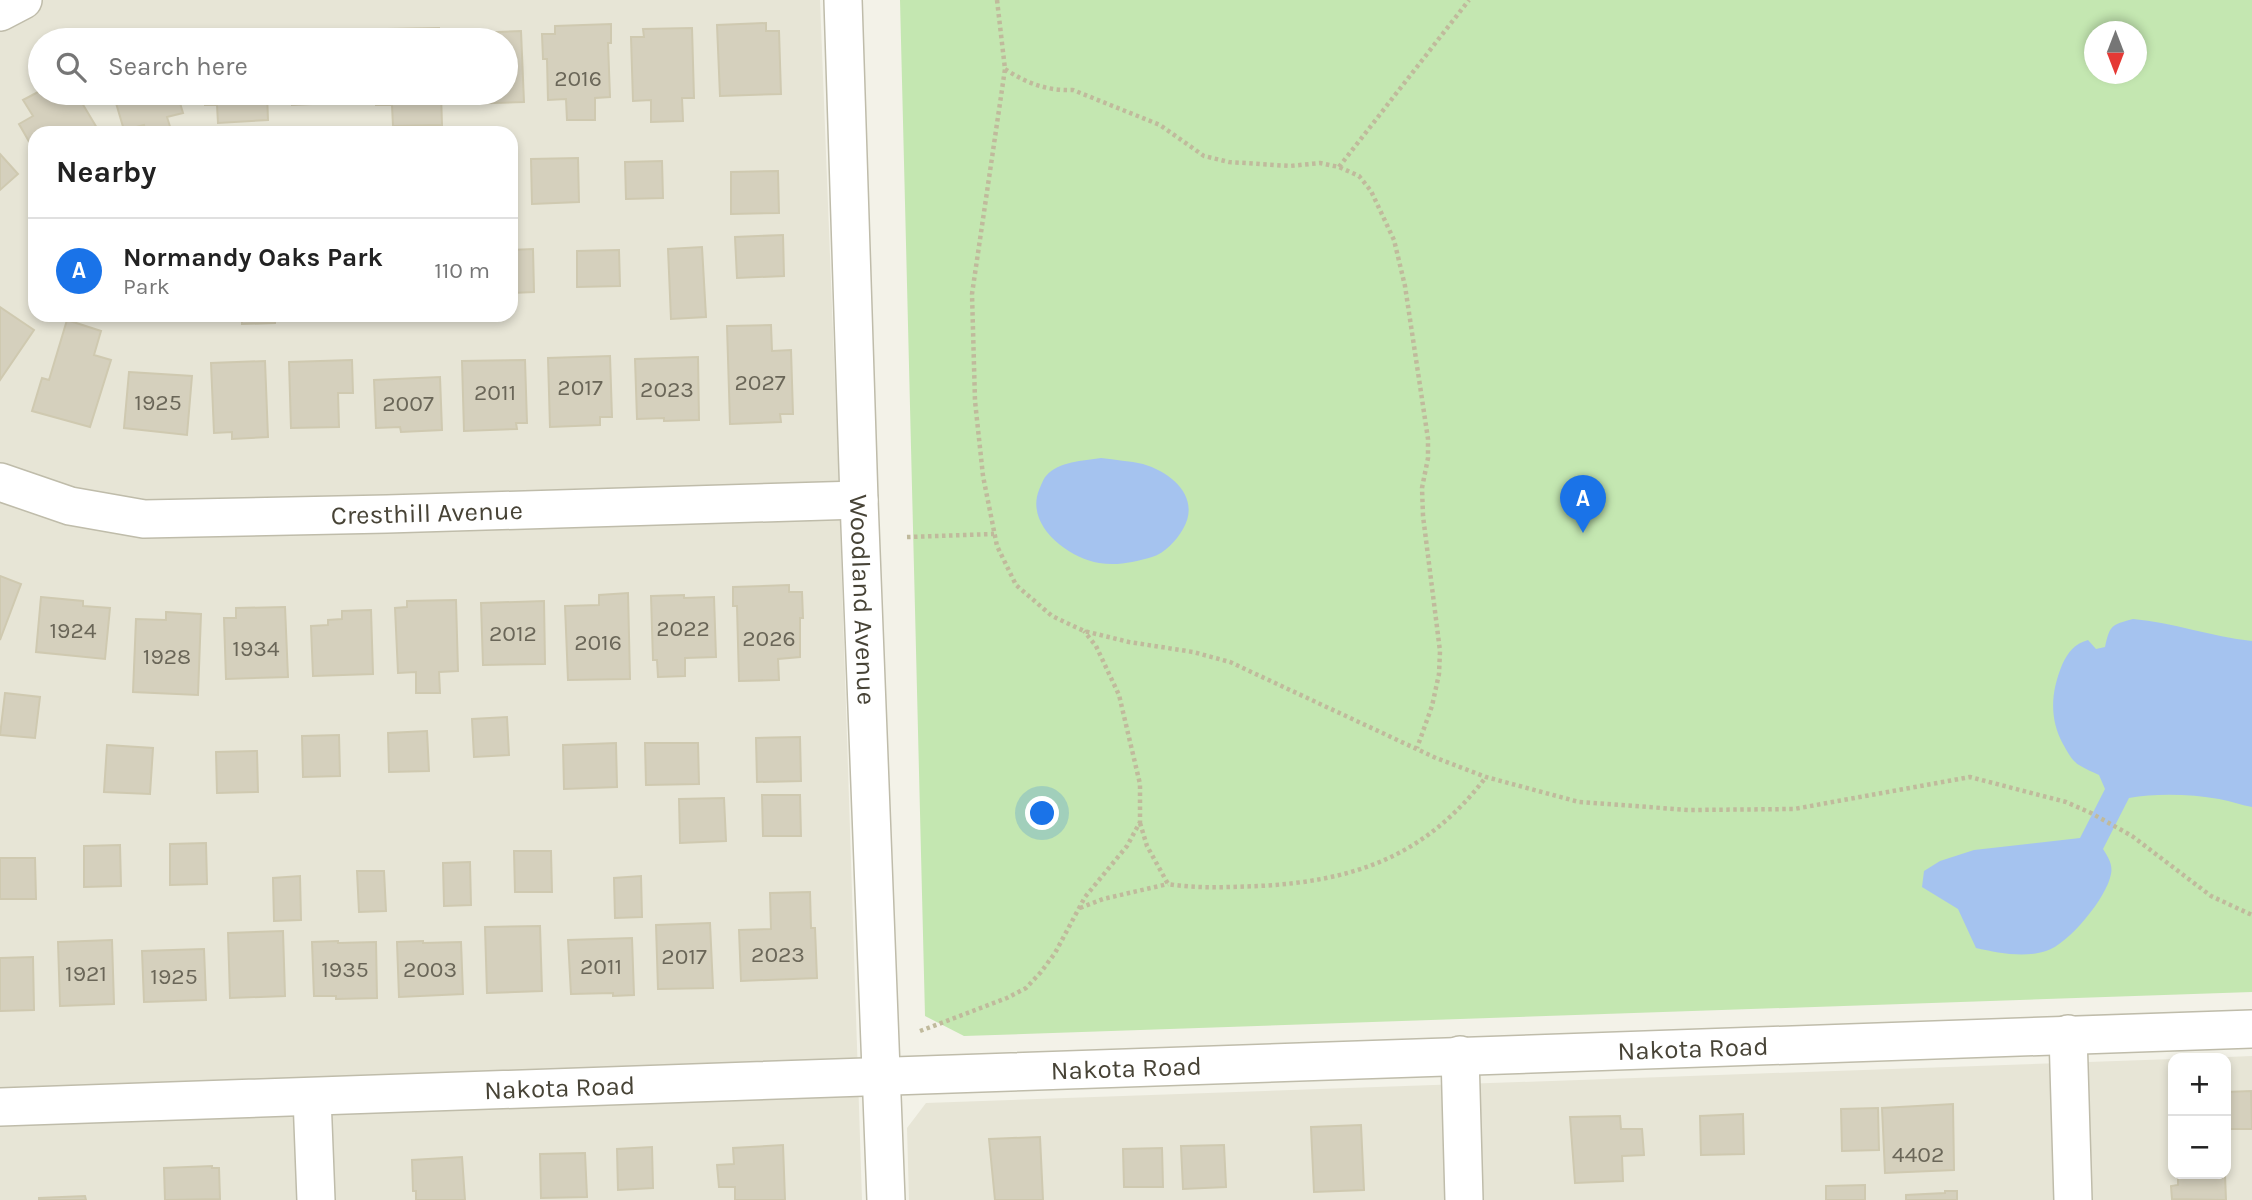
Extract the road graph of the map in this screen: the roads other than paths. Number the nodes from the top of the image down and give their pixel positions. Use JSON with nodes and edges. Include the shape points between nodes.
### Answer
{"nodes":[{"id":1,"x":23,"y":0,"type":"edge"},
{"id":2,"x":843,"y":0,"type":"edge"},
{"id":3,"x":0,"y":12,"type":"edge"},
{"id":4,"x":0,"y":482,"type":"edge"},
{"id":5,"x":859,"y":500,"type":"junction"},
{"id":6,"x":2252,"y":1029,"type":"edge"},
{"id":7,"x":2068,"y":1034,"type":"junction"},
{"id":8,"x":1460,"y":1055,"type":"junction"},
{"id":9,"x":881,"y":1078,"type":"junction"},
{"id":10,"x":312,"y":1097,"type":"junction"},
{"id":11,"x":0,"y":1108,"type":"edge"},
{"id":12,"x":316,"y":1200,"type":"edge"},
{"id":13,"x":886,"y":1200,"type":"edge"},
{"id":14,"x":1464,"y":1200,"type":"edge"},
{"id":15,"x":2073,"y":1200,"type":"edge"}],
"edges":[{"from":1,"to":3,"type":"street"},
{"from":2,"to":5,"type":"street","name":"Woodland Avenue"},
{"from":4,"to":5,"type":"street","name":"Cresthill Avenue","via":[[70,506],[144,519]]},
{"from":5,"to":9,"type":"street","name":"Woodland Avenue"},
{"from":6,"to":7,"type":"street","name":"Nakota Road"},
{"from":7,"to":8,"type":"street","name":"Nakota Road"},
{"from":7,"to":15,"type":"street"},
{"from":8,"to":9,"type":"street","name":"Nakota Road"},
{"from":8,"to":14,"type":"street"},
{"from":9,"to":10,"type":"street","name":"Nakota Road"},
{"from":9,"to":13,"type":"street","name":"Woodland Avenue"},
{"from":10,"to":11,"type":"street","name":"Nakota Road"},
{"from":10,"to":12,"type":"street"}]}
